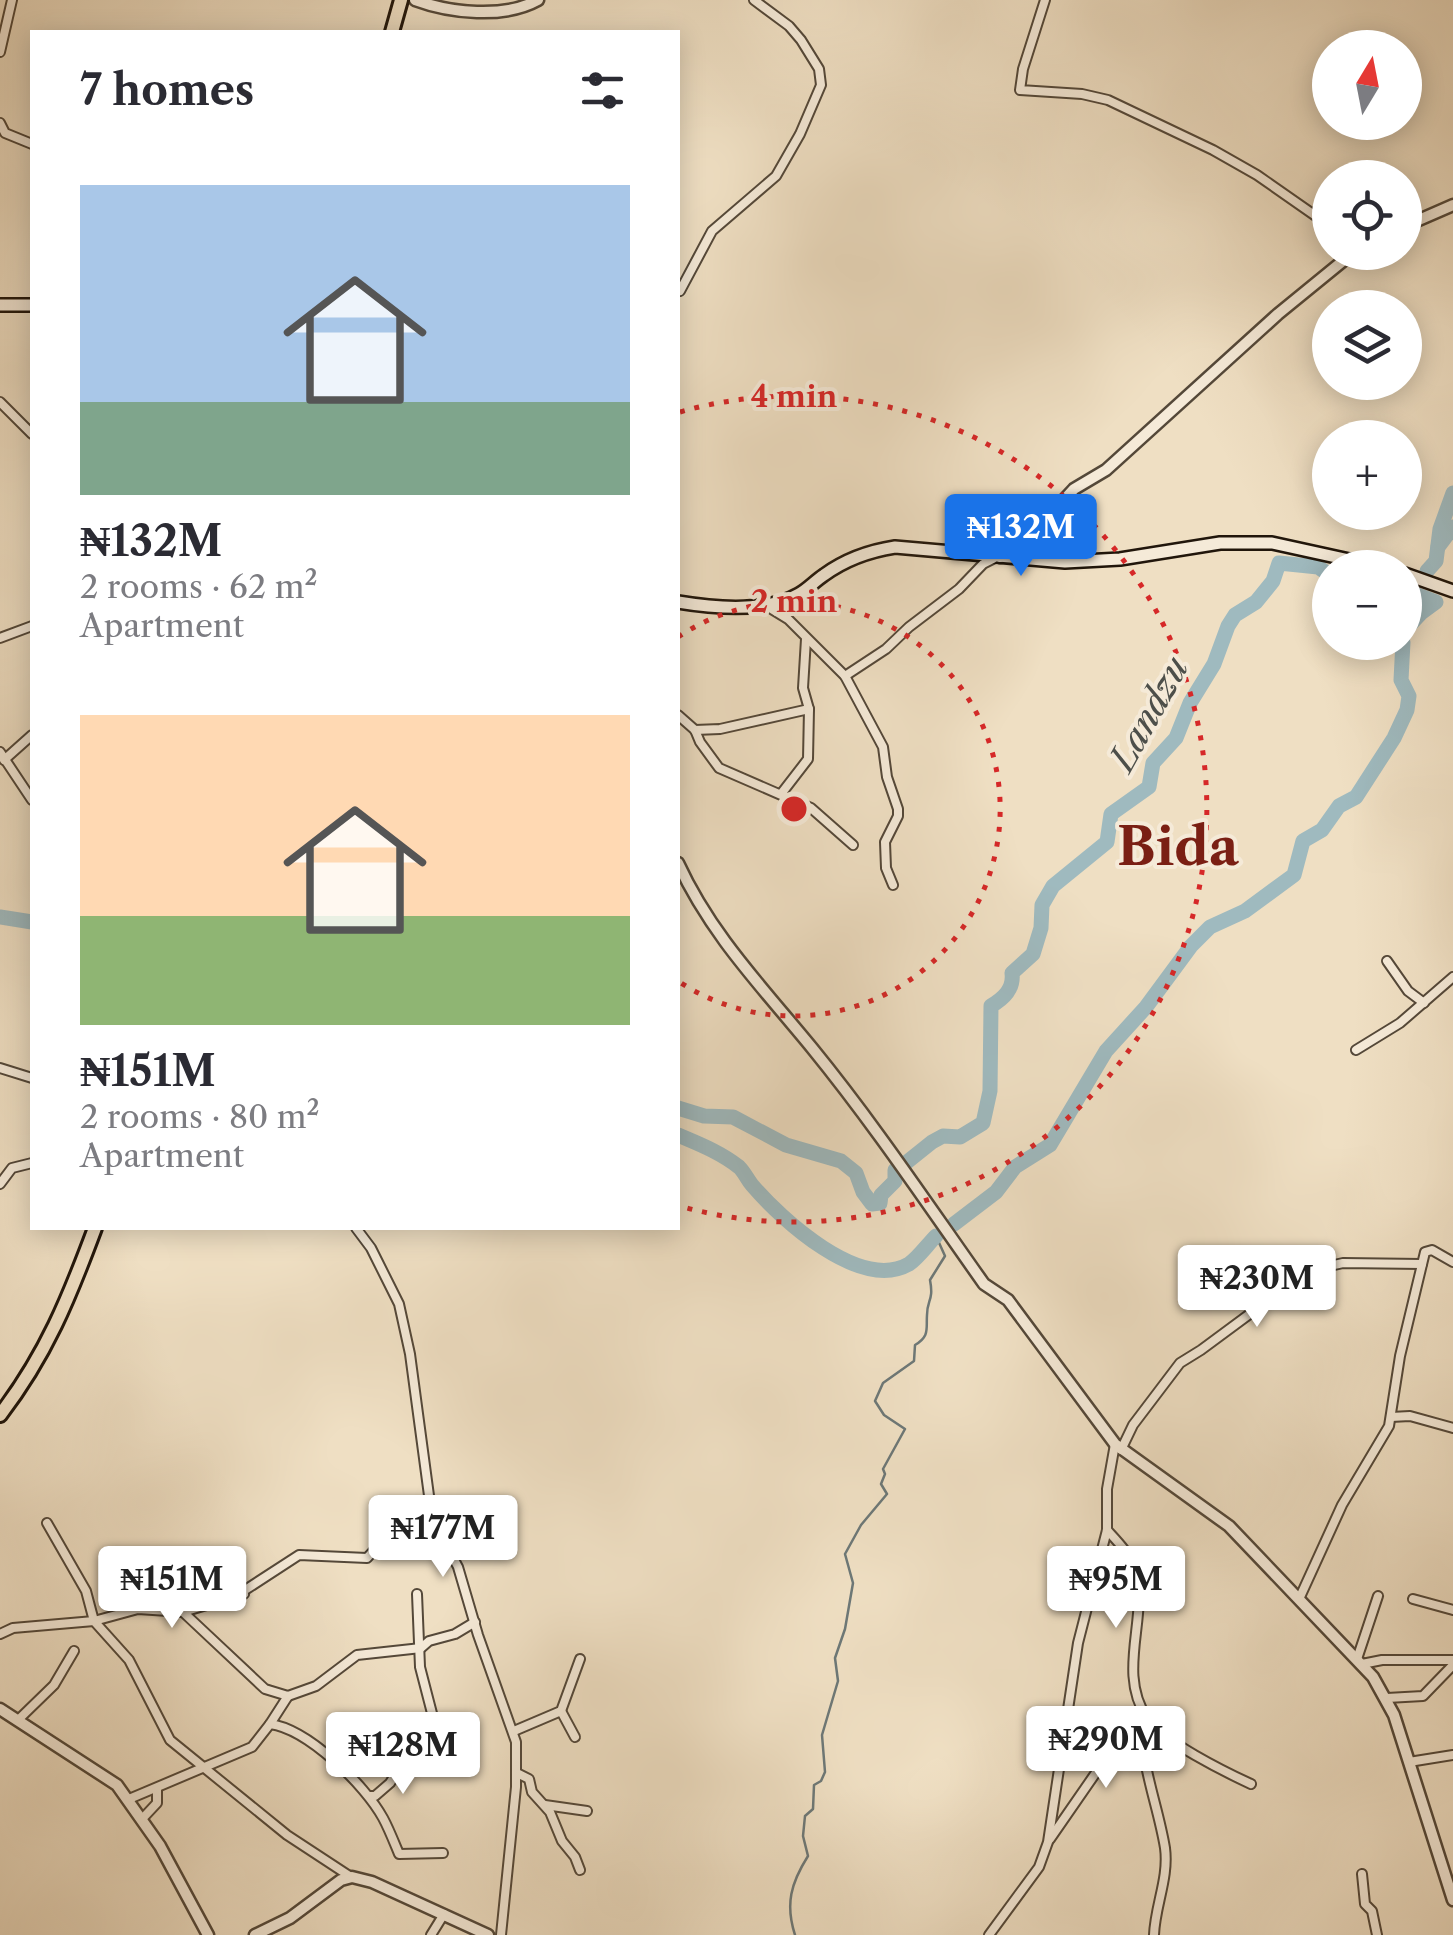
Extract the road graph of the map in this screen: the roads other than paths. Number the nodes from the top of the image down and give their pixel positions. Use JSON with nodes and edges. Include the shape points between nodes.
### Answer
{"nodes":[{"id":1,"x":12,"y":0,"type":"edge"},
{"id":2,"x":401,"y":0,"type":"edge"},
{"id":3,"x":415,"y":0,"type":"edge"},
{"id":4,"x":538,"y":0,"type":"edge"},
{"id":5,"x":754,"y":0,"type":"edge"},
{"id":6,"x":1045,"y":0,"type":"edge"},
{"id":7,"x":393,"y":30,"type":"edge"},
{"id":8,"x":0,"y":52,"type":"edge"},
{"id":9,"x":0,"y":123,"type":"edge"},
{"id":10,"x":30,"y":143,"type":"edge"},
{"id":11,"x":1453,"y":205,"type":"edge"},
{"id":12,"x":1312,"y":213,"type":"edge"},
{"id":13,"x":1422,"y":219,"type":"edge"},
{"id":14,"x":1332,"y":270,"type":"edge"},
{"id":15,"x":680,"y":291,"type":"dead end"},
{"id":16,"x":0,"y":305,"type":"edge"},
{"id":17,"x":30,"y":305,"type":"edge"},
{"id":18,"x":0,"y":402,"type":"edge"},
{"id":19,"x":30,"y":432,"type":"edge"},
{"id":20,"x":1315,"y":550,"type":"edge"},
{"id":21,"x":1000,"y":557,"type":"junction"},
{"id":22,"x":1422,"y":580,"type":"edge"},
{"id":23,"x":1453,"y":591,"type":"edge"},
{"id":24,"x":680,"y":602,"type":"edge"},
{"id":25,"x":765,"y":605,"type":"junction"},
{"id":26,"x":30,"y":627,"type":"edge"},
{"id":27,"x":0,"y":638,"type":"edge"},
{"id":28,"x":806,"y":639,"type":"junction"},
{"id":29,"x":845,"y":676,"type":"junction"},
{"id":30,"x":809,"y":709,"type":"junction"},
{"id":31,"x":680,"y":717,"type":"edge"},
{"id":32,"x":695,"y":730,"type":"junction"},
{"id":33,"x":30,"y":736,"type":"edge"},
{"id":34,"x":2,"y":756,"type":"edge"},
{"id":35,"x":781,"y":794,"type":"junction"},
{"id":36,"x":30,"y":797,"type":"edge"},
{"id":37,"x":854,"y":844,"type":"dead end"},
{"id":38,"x":680,"y":867,"type":"edge"},
{"id":39,"x":893,"y":885,"type":"dead end"},
{"id":40,"x":1388,"y":961,"type":"dead end"},
{"id":41,"x":1453,"y":977,"type":"edge"},
{"id":42,"x":1424,"y":1004,"type":"junction"},
{"id":43,"x":1356,"y":1050,"type":"dead end"},
{"id":44,"x":0,"y":1068,"type":"edge"},
{"id":45,"x":30,"y":1077,"type":"edge"},
{"id":46,"x":30,"y":1164,"type":"edge"},
{"id":47,"x":0,"y":1184,"type":"edge"},
{"id":48,"x":94,"y":1230,"type":"edge"},
{"id":49,"x":358,"y":1230,"type":"edge"},
{"id":50,"x":1453,"y":1262,"type":"edge"},
{"id":51,"x":1422,"y":1264,"type":"junction"},
{"id":52,"x":0,"y":1415,"type":"edge"},
{"id":53,"x":1390,"y":1417,"type":"junction"},
{"id":54,"x":1453,"y":1428,"type":"edge"},
{"id":55,"x":1118,"y":1447,"type":"junction"},
{"id":56,"x":432,"y":1518,"type":"junction"},
{"id":57,"x":47,"y":1523,"type":"dead end"},
{"id":58,"x":1107,"y":1530,"type":"junction"},
{"id":59,"x":417,"y":1594,"type":"dead end"},
{"id":60,"x":1378,"y":1596,"type":"dead end"},
{"id":61,"x":1300,"y":1598,"type":"junction"},
{"id":62,"x":1413,"y":1599,"type":"dead end"},
{"id":63,"x":1453,"y":1610,"type":"edge"},
{"id":64,"x":183,"y":1612,"type":"junction"},
{"id":65,"x":94,"y":1620,"type":"junction"},
{"id":66,"x":475,"y":1622,"type":"junction"},
{"id":67,"x":0,"y":1634,"type":"edge"},
{"id":68,"x":421,"y":1648,"type":"junction"},
{"id":69,"x":74,"y":1650,"type":"dead end"},
{"id":70,"x":580,"y":1660,"type":"dead end"},
{"id":71,"x":1360,"y":1661,"type":"junction"},
{"id":72,"x":1453,"y":1662,"type":"edge"},
{"id":73,"x":288,"y":1696,"type":"junction"},
{"id":74,"x":1387,"y":1698,"type":"junction"},
{"id":75,"x":0,"y":1708,"type":"edge"},
{"id":76,"x":561,"y":1711,"type":"junction"},
{"id":77,"x":18,"y":1720,"type":"junction"},
{"id":78,"x":1144,"y":1721,"type":"junction"},
{"id":79,"x":270,"y":1724,"type":"junction"},
{"id":80,"x":514,"y":1731,"type":"junction"},
{"id":81,"x":575,"y":1738,"type":"dead end"},
{"id":82,"x":1453,"y":1755,"type":"edge"},
{"id":83,"x":1409,"y":1762,"type":"junction"},
{"id":84,"x":202,"y":1769,"type":"junction"},
{"id":85,"x":518,"y":1773,"type":"junction"},
{"id":86,"x":1251,"y":1784,"type":"dead end"},
{"id":87,"x":157,"y":1788,"type":"junction"},
{"id":88,"x":368,"y":1796,"type":"junction"},
{"id":89,"x":129,"y":1799,"type":"junction"},
{"id":90,"x":545,"y":1805,"type":"junction"},
{"id":91,"x":587,"y":1810,"type":"dead end"},
{"id":92,"x":142,"y":1819,"type":"junction"},
{"id":93,"x":1048,"y":1842,"type":"junction"},
{"id":94,"x":443,"y":1853,"type":"dead end"},
{"id":95,"x":580,"y":1870,"type":"dead end"},
{"id":96,"x":1362,"y":1874,"type":"dead end"},
{"id":97,"x":352,"y":1877,"type":"junction"},
{"id":98,"x":1453,"y":1900,"type":"edge"},
{"id":99,"x":444,"y":1914,"type":"junction"},
{"id":100,"x":275,"y":1932,"type":"edge"},
{"id":101,"x":208,"y":1935,"type":"edge"},
{"id":102,"x":255,"y":1935,"type":"edge"},
{"id":103,"x":431,"y":1935,"type":"edge"},
{"id":104,"x":488,"y":1935,"type":"edge"},
{"id":105,"x":501,"y":1935,"type":"edge"},
{"id":106,"x":990,"y":1935,"type":"edge"},
{"id":107,"x":1154,"y":1935,"type":"edge"},
{"id":108,"x":1377,"y":1935,"type":"edge"}],
"edges":[{"from":1,"to":8,"type":"street"},
{"from":2,"to":7,"type":"main road"},
{"from":3,"to":4,"type":"street","via":[[494,11]]},
{"from":5,"to":15,"type":"street","via":[[801,40],[821,85],[776,176],[712,231]]},
{"from":6,"to":12,"type":"street","via":[[1020,90],[1108,100],[1213,150]]},
{"from":9,"to":10,"type":"street"},
{"from":11,"to":13,"type":"street"},
{"from":14,"to":21,"type":"street"},
{"from":16,"to":17,"type":"main road"},
{"from":18,"to":19,"type":"street"},
{"from":20,"to":21,"type":"main road","via":[[1243,542],[1120,559]]},
{"from":21,"to":25,"type":"main road","via":[[895,546],[869,550],[780,604]]},
{"from":21,"to":29,"type":"street"},
{"from":22,"to":23,"type":"main road"},
{"from":24,"to":25,"type":"main road"},
{"from":25,"to":28,"type":"street"},
{"from":26,"to":27,"type":"street"},
{"from":28,"to":29,"type":"street"},
{"from":28,"to":30,"type":"street","via":[[803,688]]},
{"from":29,"to":39,"type":"street","via":[[883,746],[898,809],[885,842]]},
{"from":30,"to":32,"type":"street"},
{"from":30,"to":35,"type":"street","via":[[808,759]]},
{"from":31,"to":32,"type":"street"},
{"from":32,"to":35,"type":"street","via":[[720,768]]},
{"from":33,"to":34,"type":"street"},
{"from":34,"to":36,"type":"street"},
{"from":35,"to":37,"type":"street","via":[[812,808]]},
{"from":38,"to":55,"type":"street","via":[[720,938],[843,1087],[984,1284],[1008,1300]]},
{"from":40,"to":42,"type":"street"},
{"from":41,"to":42,"type":"street"},
{"from":42,"to":43,"type":"street"},
{"from":44,"to":45,"type":"street"},
{"from":46,"to":47,"type":"street","via":[[12,1168]]},
{"from":48,"to":52,"type":"main road","via":[[55,1331]]},
{"from":49,"to":56,"type":"street","via":[[398,1304]]},
{"from":50,"to":51,"type":"street","via":[[1428,1250]]},
{"from":51,"to":53,"type":"street"},
{"from":51,"to":55,"type":"street","via":[[1344,1262],[1308,1270],[1180,1362]]},
{"from":53,"to":54,"type":"street"},
{"from":53,"to":61,"type":"street"},
{"from":55,"to":58,"type":"street","via":[[1107,1489]]},
{"from":55,"to":61,"type":"street","via":[[1230,1526]]},
{"from":56,"to":64,"type":"street","via":[[399,1524],[367,1558],[299,1555],[242,1594]]},
{"from":56,"to":66,"type":"street","via":[[458,1567]]},
{"from":57,"to":65,"type":"street","via":[[86,1591]]},
{"from":58,"to":78,"type":"street","via":[[1136,1571],[1132,1671]]},
{"from":58,"to":93,"type":"street","via":[[1078,1642]]},
{"from":59,"to":68,"type":"street"},
{"from":60,"to":71,"type":"street"},
{"from":61,"to":71,"type":"street"},
{"from":62,"to":63,"type":"street"},
{"from":64,"to":65,"type":"street","via":[[138,1609]]},
{"from":64,"to":73,"type":"street","via":[[266,1689]]},
{"from":65,"to":67,"type":"street"},
{"from":65,"to":84,"type":"street","via":[[129,1660],[170,1740]]},
{"from":66,"to":68,"type":"street"},
{"from":66,"to":80,"type":"street"},
{"from":68,"to":73,"type":"street","via":[[357,1655],[316,1686]]},
{"from":68,"to":88,"type":"street","via":[[431,1732],[382,1792]]},
{"from":69,"to":77,"type":"street","via":[[54,1684]]},
{"from":70,"to":76,"type":"street"},
{"from":71,"to":72,"type":"street"},
{"from":71,"to":74,"type":"street"},
{"from":72,"to":74,"type":"street","via":[[1423,1696]]},
{"from":73,"to":79,"type":"street"},
{"from":74,"to":83,"type":"street"},
{"from":75,"to":77,"type":"street"},
{"from":76,"to":80,"type":"street"},
{"from":76,"to":81,"type":"street"},
{"from":77,"to":89,"type":"street"},
{"from":78,"to":86,"type":"street"},
{"from":78,"to":93,"type":"street","via":[[1104,1761]]},
{"from":78,"to":107,"type":"street","via":[[1149,1790],[1165,1851]]},
{"from":79,"to":84,"type":"street","via":[[252,1746]]},
{"from":79,"to":88,"type":"street","via":[[310,1743]]},
{"from":80,"to":85,"type":"street"},
{"from":82,"to":83,"type":"street"},
{"from":83,"to":98,"type":"street"},
{"from":84,"to":87,"type":"street"},
{"from":84,"to":97,"type":"street"},
{"from":85,"to":90,"type":"street","via":[[529,1778]]},
{"from":85,"to":105,"type":"street"},
{"from":87,"to":89,"type":"street"},
{"from":87,"to":92,"type":"street","via":[[156,1802]]},
{"from":88,"to":94,"type":"street","via":[[399,1854]]},
{"from":89,"to":92,"type":"street"},
{"from":90,"to":91,"type":"street"},
{"from":90,"to":95,"type":"street"},
{"from":92,"to":101,"type":"street"},
{"from":93,"to":106,"type":"street","via":[[1039,1866]]},
{"from":96,"to":108,"type":"street"},
{"from":97,"to":99,"type":"street"},
{"from":97,"to":100,"type":"street","via":[[325,1888]]},
{"from":99,"to":103,"type":"street"},
{"from":99,"to":104,"type":"street"},
{"from":100,"to":102,"type":"street"}]}
